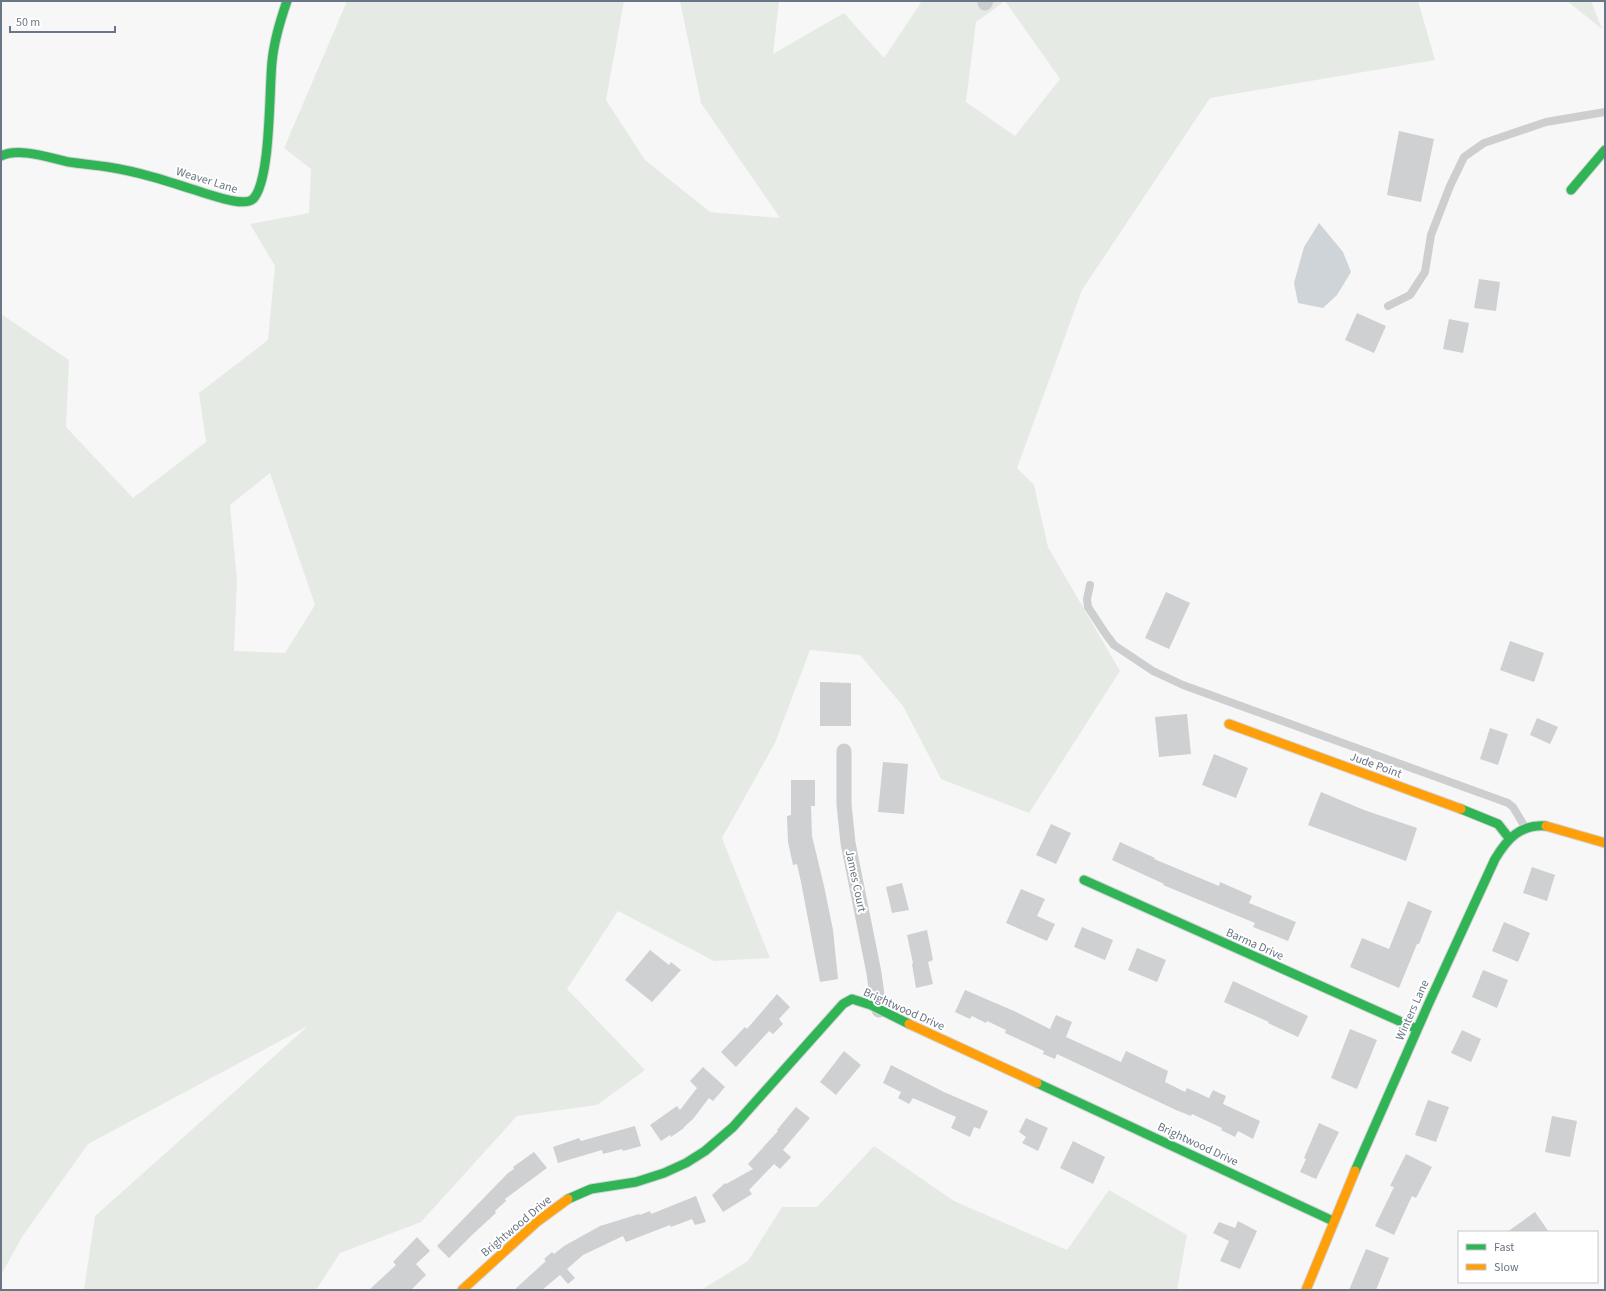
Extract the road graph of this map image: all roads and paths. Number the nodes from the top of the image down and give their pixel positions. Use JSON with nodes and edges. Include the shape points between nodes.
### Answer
{"nodes":[{"id":1,"x":287,"y":1,"type":"edge"},
{"id":2,"x":1605,"y":112,"type":"edge"},
{"id":3,"x":1605,"y":150,"type":"edge"},
{"id":4,"x":1,"y":156,"type":"edge"},
{"id":5,"x":1571,"y":190,"type":"dead end"},
{"id":6,"x":1388,"y":306,"type":"dead end"},
{"id":7,"x":1090,"y":585,"type":"dead end"},
{"id":8,"x":1229,"y":724,"type":"dead end"},
{"id":9,"x":844,"y":751,"type":"dead end"},
{"id":10,"x":1525,"y":828,"type":"junction"},
{"id":11,"x":1509,"y":838,"type":"junction"},
{"id":12,"x":1605,"y":843,"type":"edge"},
{"id":13,"x":1084,"y":880,"type":"dead end"},
{"id":14,"x":879,"y":1010,"type":"junction"},
{"id":15,"x":1416,"y":1029,"type":"junction"},
{"id":16,"x":1333,"y":1221,"type":"junction"},
{"id":17,"x":462,"y":1290,"type":"edge"},
{"id":18,"x":1306,"y":1290,"type":"edge"}],
"edges":[{"from":1,"to":4,"type":"street","name":"Weaver Lane","via":[[279,24],[273,61],[266,169],[253,200],[243,203],[109,167],[28,153]]},
{"from":2,"to":6,"type":"lane","via":[[1546,122],[1484,143],[1464,157],[1431,234],[1425,272],[1410,296]]},
{"from":3,"to":5,"type":"street"},
{"from":7,"to":10,"type":"lane","via":[[1088,607],[1105,633],[1114,645],[1153,671],[1183,685],[1508,803]]},
{"from":8,"to":11,"type":"street","name":"Jude Point","via":[[1465,810],[1498,824]]},
{"from":9,"to":14,"type":"street","name":"James Court","via":[[844,804],[848,844]]},
{"from":10,"to":11,"type":"street","name":"Winters Lane"},
{"from":10,"to":12,"type":"street","name":"Winters Lane","via":[[1549,826]]},
{"from":11,"to":15,"type":"street","name":"Winters Lane","via":[[1487,876]]},
{"from":13,"to":15,"type":"street","name":"Barma Drive"},
{"from":14,"to":16,"type":"street","name":"Brightwood Drive"},
{"from":14,"to":17,"type":"street","name":"Brightwood Drive","via":[[852,999],[843,1004],[714,1145],[684,1165],[658,1175],[632,1184],[590,1189],[568,1199],[540,1219]]},
{"from":15,"to":16,"type":"street","name":"Winters Lane"},
{"from":16,"to":18,"type":"street","name":"Winters Lane"}]}
